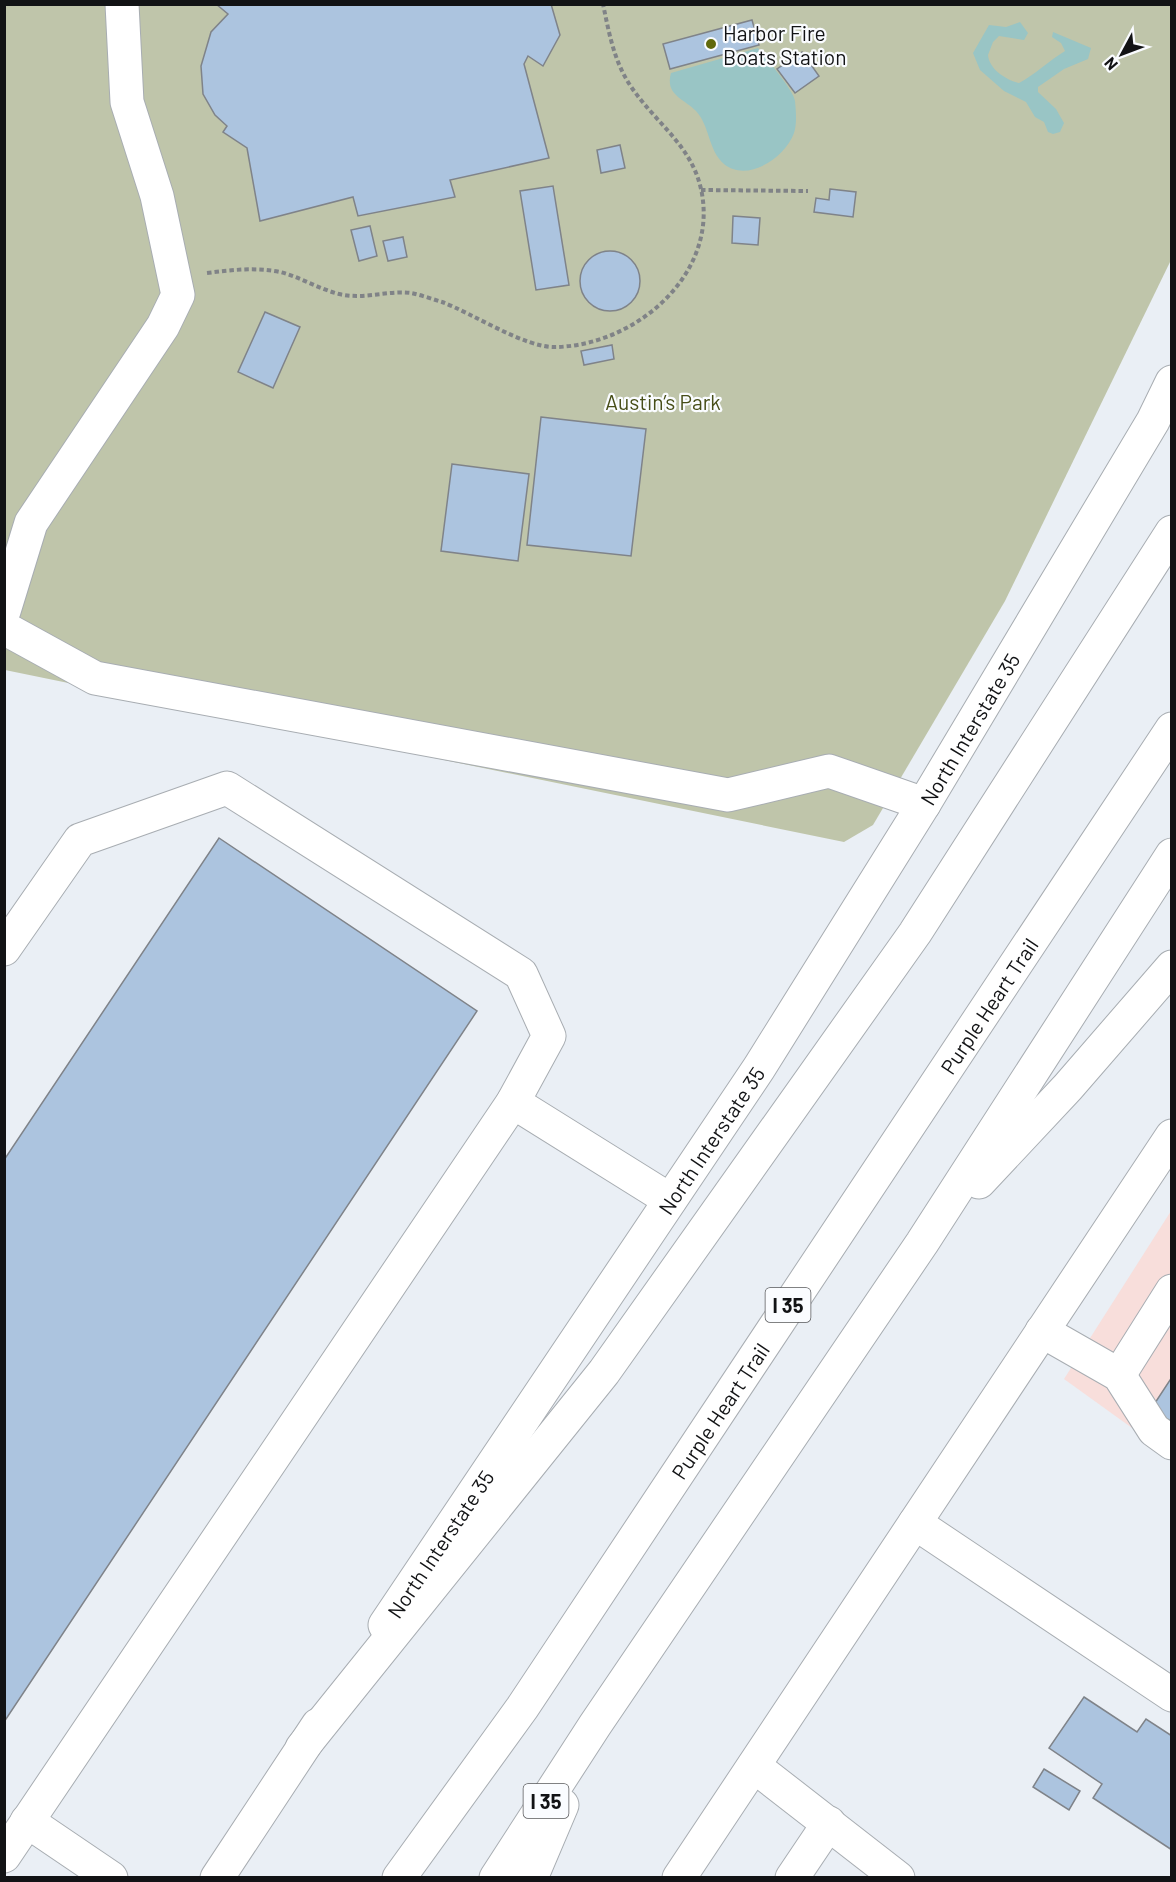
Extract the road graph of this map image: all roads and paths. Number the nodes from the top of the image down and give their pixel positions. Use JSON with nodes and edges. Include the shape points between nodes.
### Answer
{"nodes":[{"id":1,"x":122,"y":4,"type":"edge"},
{"id":2,"x":603,"y":4,"type":"edge"},
{"id":3,"x":701,"y":190,"type":"junction"},
{"id":4,"x":808,"y":191,"type":"dead end"},
{"id":5,"x":174,"y":277,"type":"junction"},
{"id":6,"x":1172,"y":382,"type":"edge"},
{"id":7,"x":18,"y":526,"type":"edge"},
{"id":8,"x":1172,"y":532,"type":"edge"},
{"id":9,"x":4,"y":611,"type":"edge"},
{"id":10,"x":4,"y":628,"type":"edge"},
{"id":11,"x":1172,"y":729,"type":"edge"},
{"id":12,"x":924,"y":804,"type":"junction"},
{"id":13,"x":1172,"y":855,"type":"edge"},
{"id":14,"x":4,"y":949,"type":"edge"},
{"id":15,"x":1172,"y":967,"type":"edge"},
{"id":16,"x":513,"y":1102,"type":"junction"},
{"id":17,"x":1172,"y":1136,"type":"edge"},
{"id":18,"x":670,"y":1200,"type":"junction"},
{"id":19,"x":922,"y":1243,"type":"junction"},
{"id":20,"x":1172,"y":1291,"type":"edge"},
{"id":21,"x":1042,"y":1331,"type":"junction"},
{"id":22,"x":1119,"y":1375,"type":"junction"},
{"id":23,"x":1172,"y":1443,"type":"edge"},
{"id":24,"x":915,"y":1523,"type":"junction"},
{"id":25,"x":1172,"y":1695,"type":"edge"},
{"id":26,"x":595,"y":1725,"type":"junction"},
{"id":27,"x":302,"y":1748,"type":"junction"},
{"id":28,"x":753,"y":1766,"type":"junction"},
{"id":29,"x":27,"y":1821,"type":"junction"},
{"id":30,"x":829,"y":1823,"type":"junction"},
{"id":31,"x":4,"y":1856,"type":"edge"},
{"id":32,"x":111,"y":1878,"type":"edge"},
{"id":33,"x":217,"y":1878,"type":"edge"},
{"id":34,"x":399,"y":1878,"type":"edge"},
{"id":35,"x":496,"y":1878,"type":"edge"},
{"id":36,"x":531,"y":1878,"type":"edge"},
{"id":37,"x":679,"y":1878,"type":"edge"},
{"id":38,"x":792,"y":1878,"type":"edge"},
{"id":39,"x":898,"y":1878,"type":"edge"}],
"edges":[{"from":1,"to":5,"type":"main road","via":[[127,102],[158,196]]},
{"from":2,"to":3,"type":"path","via":[[619,67],[678,141],[693,164]]},
{"from":3,"to":4,"type":"path"},
{"from":3,"to":5,"type":"path","via":[[704,228],[694,259],[678,286],[645,317],[610,338],[554,348],[410,293],[367,297],[339,294],[280,272],[246,268]]},
{"from":5,"to":7,"type":"main road","via":[[177,295],[163,326]]},
{"from":6,"to":12,"type":"main road","name":"North Interstate 35","via":[[1153,421]]},
{"from":7,"to":9,"type":"main road"},
{"from":8,"to":27,"type":"main road","via":[[915,933],[604,1372]]},
{"from":10,"to":12,"type":"main road","via":[[95,678],[728,795],[830,771]]},
{"from":11,"to":34,"type":"main road","name":"Purple Heart Trail","number":"I 35","via":[[522,1707]]},
{"from":12,"to":18,"type":"main road","name":"North Interstate 35","via":[[759,1068]]},
{"from":13,"to":19,"type":"main road","number":"I 35"},
{"from":14,"to":16,"type":"main road","via":[[80,840],[226,788],[521,974],[549,1036]]},
{"from":15,"to":19,"type":"main road","via":[[1068,1087]]},
{"from":16,"to":18,"type":"main road"},
{"from":16,"to":29,"type":"main road"},
{"from":17,"to":21,"type":"main road"},
{"from":18,"to":27,"type":"main road","name":"North Interstate 35"},
{"from":19,"to":26,"type":"main road","number":"I 35"},
{"from":20,"to":22,"type":"main road"},
{"from":21,"to":22,"type":"main road"},
{"from":21,"to":24,"type":"main road"},
{"from":22,"to":23,"type":"main road","via":[[1154,1430]]},
{"from":24,"to":25,"type":"main road"},
{"from":24,"to":28,"type":"main road"},
{"from":26,"to":35,"type":"main road","number":"I 35"},
{"from":26,"to":36,"type":"main road"},
{"from":27,"to":33,"type":"main road","name":"North Interstate 35"},
{"from":28,"to":30,"type":"main road"},
{"from":28,"to":37,"type":"main road"},
{"from":29,"to":31,"type":"main road"},
{"from":29,"to":32,"type":"main road"},
{"from":30,"to":38,"type":"main road"},
{"from":30,"to":39,"type":"main road"}]}
